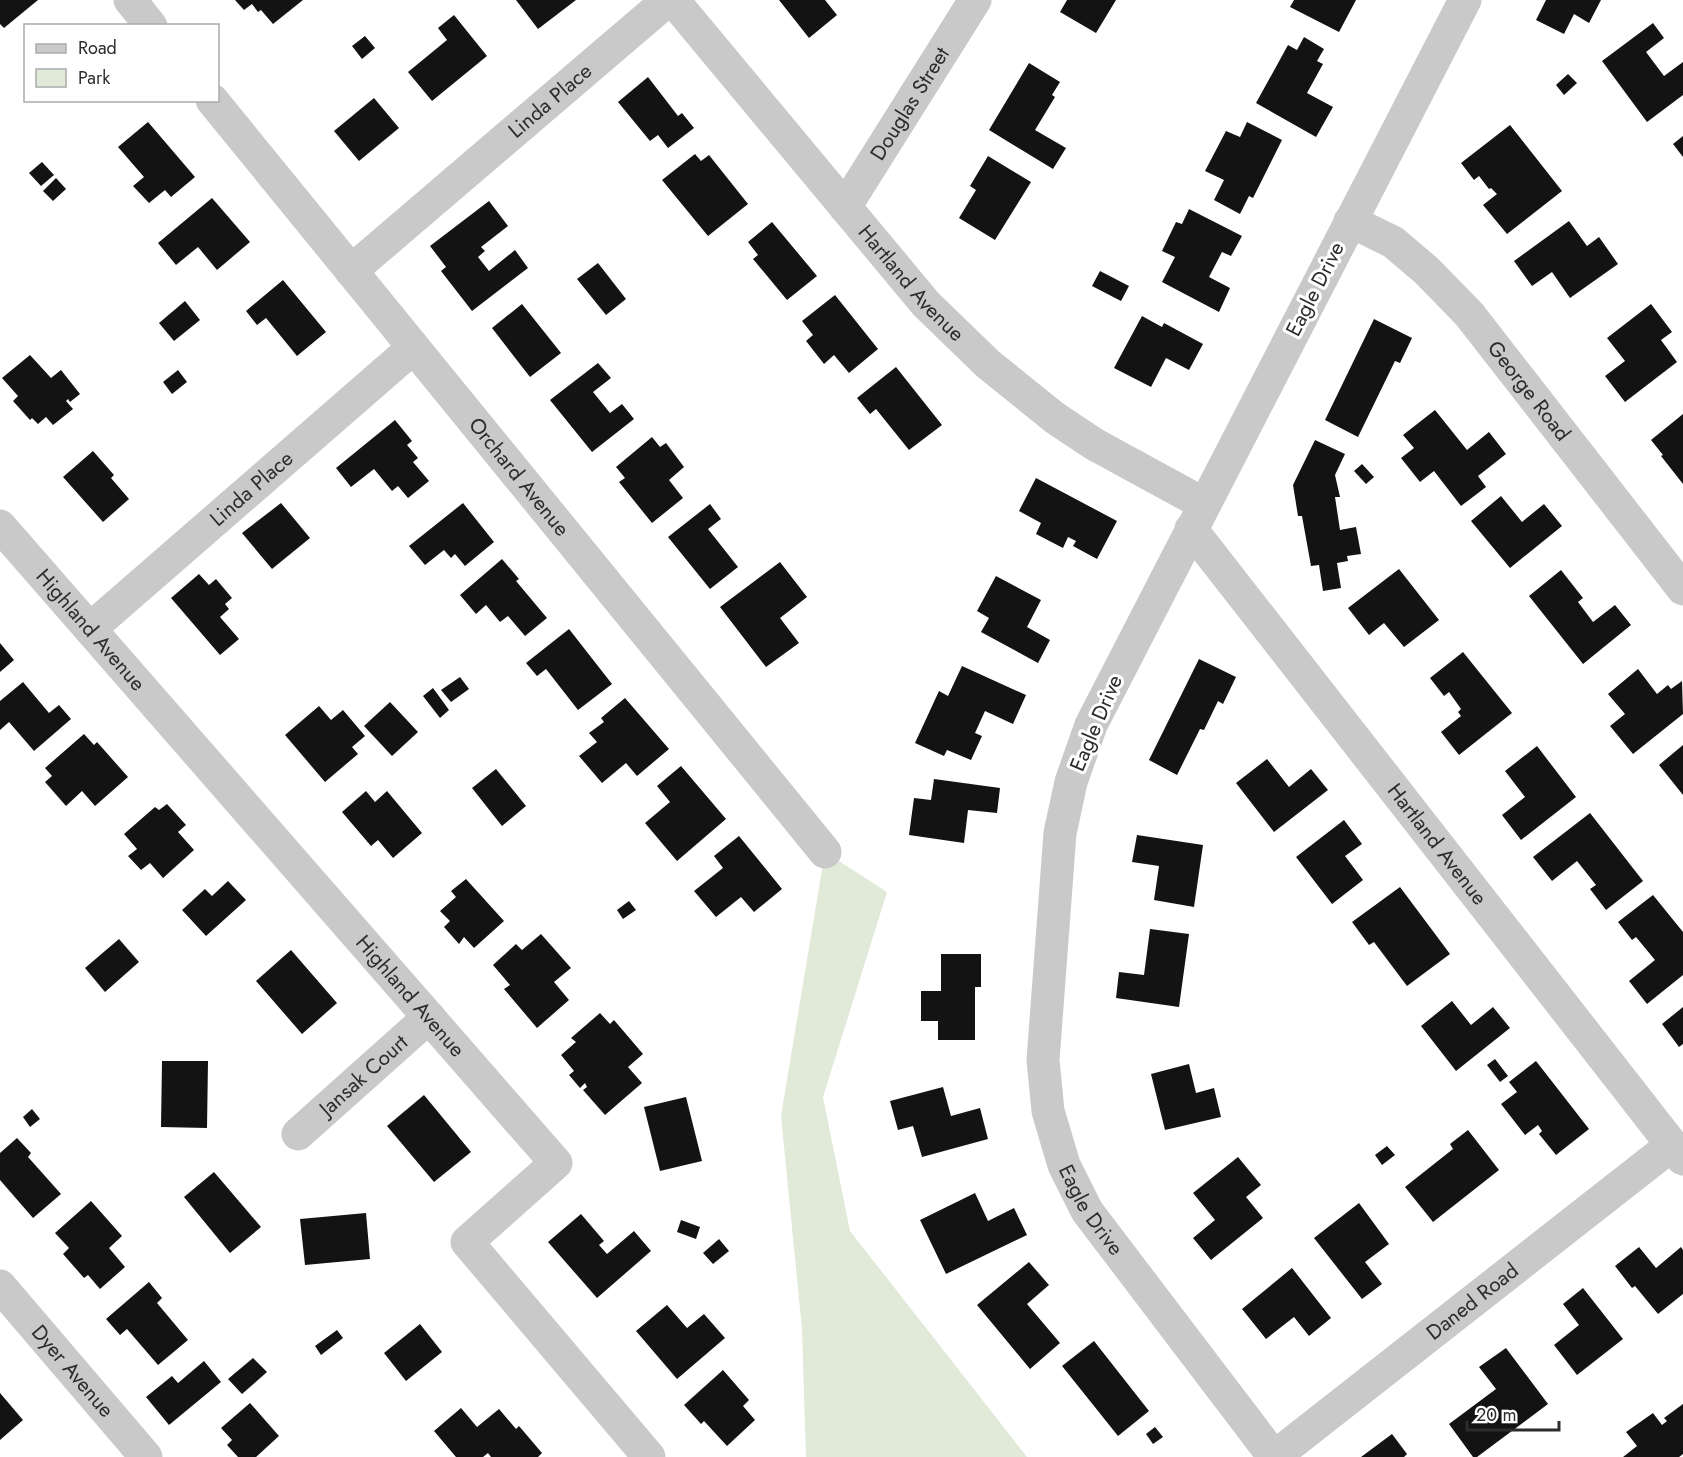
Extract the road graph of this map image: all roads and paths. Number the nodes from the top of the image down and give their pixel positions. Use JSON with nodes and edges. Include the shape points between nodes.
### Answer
{"nodes":[{"id":1,"x":130,"y":0,"type":"edge"},
{"id":2,"x":668,"y":0,"type":"edge"},
{"id":3,"x":673,"y":0,"type":"edge"},
{"id":4,"x":975,"y":0,"type":"edge"},
{"id":5,"x":1465,"y":0,"type":"edge"},
{"id":6,"x":149,"y":24,"type":"edge"},
{"id":7,"x":214,"y":102,"type":"edge"},
{"id":8,"x":845,"y":207,"type":"junction"},
{"id":9,"x":1350,"y":221,"type":"junction"},
{"id":10,"x":351,"y":271,"type":"junction"},
{"id":11,"x":413,"y":348,"type":"junction"},
{"id":12,"x":1198,"y":517,"type":"junction"},
{"id":13,"x":0,"y":526,"type":"edge"},
{"id":14,"x":1683,"y":589,"type":"edge"},
{"id":15,"x":90,"y":629,"type":"junction"},
{"id":16,"x":825,"y":852,"type":"dead end"},
{"id":17,"x":429,"y":1017,"type":"junction"},
{"id":18,"x":298,"y":1134,"type":"dead end"},
{"id":19,"x":1678,"y":1152,"type":"edge"},
{"id":20,"x":0,"y":1286,"type":"edge"},
{"id":21,"x":146,"y":1457,"type":"edge"},
{"id":22,"x":650,"y":1457,"type":"edge"},
{"id":23,"x":1274,"y":1457,"type":"edge"}],
"edges":[{"from":1,"to":6,"type":"street"},
{"from":2,"to":10,"type":"street","name":"Linda Place"},
{"from":3,"to":8,"type":"street","name":"Hartland Avenue"},
{"from":4,"to":8,"type":"street","name":"Douglas Street"},
{"from":5,"to":9,"type":"street","name":"Eagle Drive"},
{"from":7,"to":10,"type":"street","name":"Orchard Avenue"},
{"from":8,"to":12,"type":"street","name":"Hartland Avenue","via":[[926,304],[988,364],[1055,418]]},
{"from":9,"to":12,"type":"street","name":"Eagle Drive"},
{"from":9,"to":14,"type":"street","name":"George Road","via":[[1393,243],[1469,314]]},
{"from":10,"to":11,"type":"street","name":"Orchard Avenue"},
{"from":11,"to":15,"type":"street","name":"Linda Place"},
{"from":11,"to":16,"type":"street","name":"Orchard Avenue"},
{"from":12,"to":19,"type":"street","name":"Hartland Avenue"},
{"from":12,"to":23,"type":"street","name":"Eagle Drive","via":[[1091,725],[1071,782],[1060,833],[1043,1060],[1048,1111],[1064,1165],[1087,1211]]},
{"from":13,"to":15,"type":"street","name":"Highland Avenue"},
{"from":15,"to":17,"type":"street","name":"Highland Avenue"},
{"from":17,"to":18,"type":"street","name":"Jansak Court"},
{"from":17,"to":22,"type":"street","name":"Highland Avenue","via":[[556,1163],[467,1242]]},
{"from":19,"to":23,"type":"street","name":"Daned Road"},
{"from":20,"to":21,"type":"street","name":"Dyer Avenue"}]}
